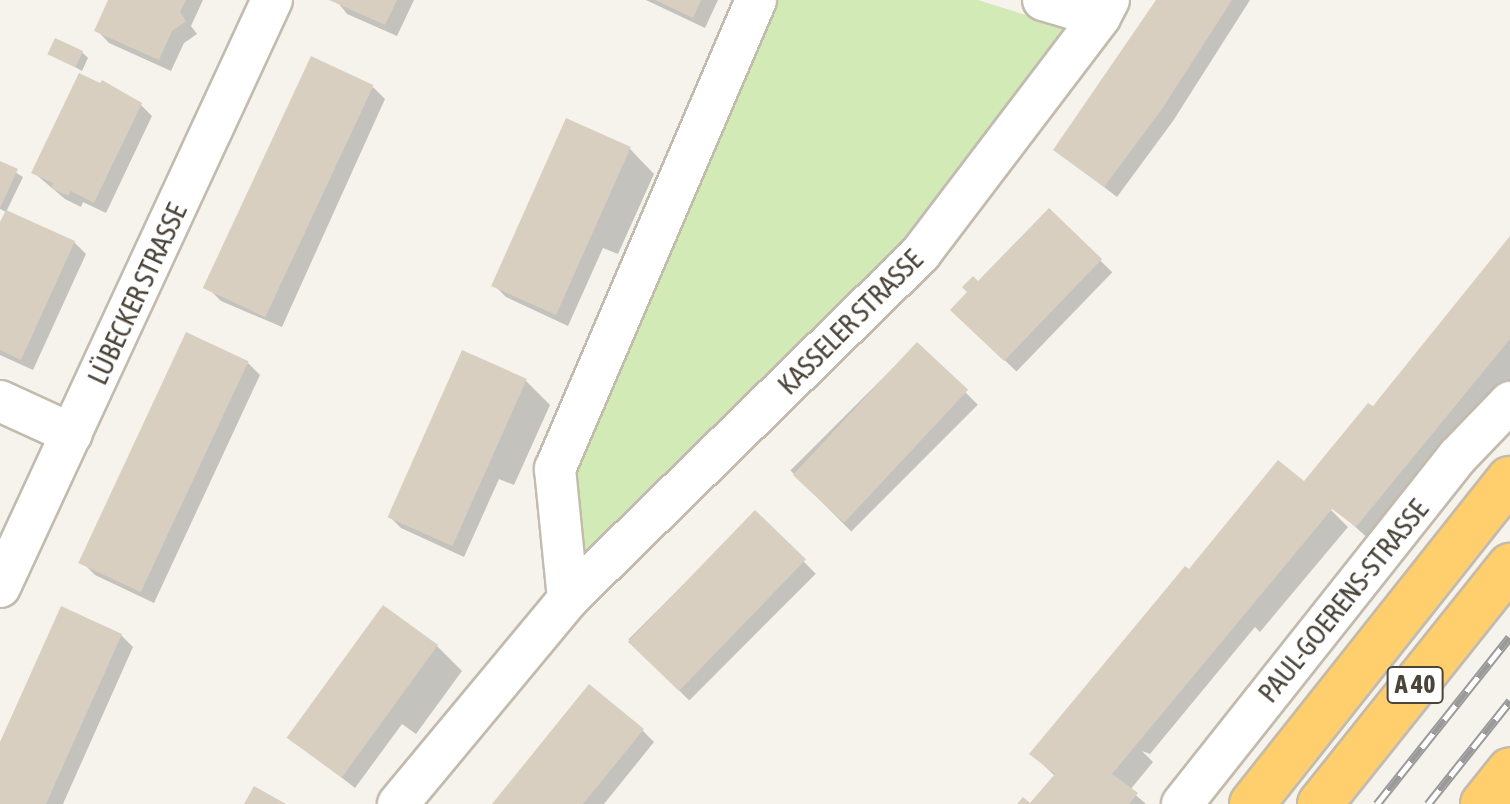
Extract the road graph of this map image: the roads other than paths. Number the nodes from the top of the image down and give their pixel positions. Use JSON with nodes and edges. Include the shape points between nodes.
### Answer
{"nodes":[{"id":1,"x":272,"y":0,"type":"edge"},
{"id":2,"x":756,"y":0,"type":"edge"},
{"id":3,"x":1043,"y":0,"type":"edge"},
{"id":4,"x":1104,"y":9,"type":"edge"},
{"id":5,"x":0,"y":401,"type":"edge"},
{"id":6,"x":1510,"y":402,"type":"edge"},
{"id":7,"x":72,"y":434,"type":"junction"},
{"id":8,"x":1510,"y":479,"type":"edge"},
{"id":9,"x":1510,"y":566,"type":"edge"},
{"id":10,"x":0,"y":587,"type":"edge"},
{"id":11,"x":568,"y":599,"type":"junction"},
{"id":12,"x":1510,"y":770,"type":"edge"},
{"id":13,"x":398,"y":804,"type":"edge"},
{"id":14,"x":1182,"y":804,"type":"edge"},
{"id":15,"x":1252,"y":804,"type":"edge"},
{"id":16,"x":1320,"y":804,"type":"edge"},
{"id":17,"x":1483,"y":804,"type":"edge"}],
"edges":[{"from":1,"to":7,"type":"street","name":"LÜBECKER STRASSE"},
{"from":2,"to":11,"type":"street","via":[[555,469]]},
{"from":3,"to":4,"type":"street","name":"KASSELER STRASSE"},
{"from":4,"to":11,"type":"street","name":"KASSELER STRASSE","via":[[921,253]]},
{"from":5,"to":7,"type":"street"},
{"from":6,"to":14,"type":"street","name":"PAUL-GOERENS-STRASSE","via":[[1458,456]]},
{"from":7,"to":10,"type":"street","name":"LÜBECKER STRASSE"},
{"from":8,"to":15,"type":"highway"},
{"from":9,"to":16,"type":"highway","number":"A 40"},
{"from":11,"to":13,"type":"street","name":"KASSELER STRASSE"},
{"from":12,"to":17,"type":"highway"}]}
